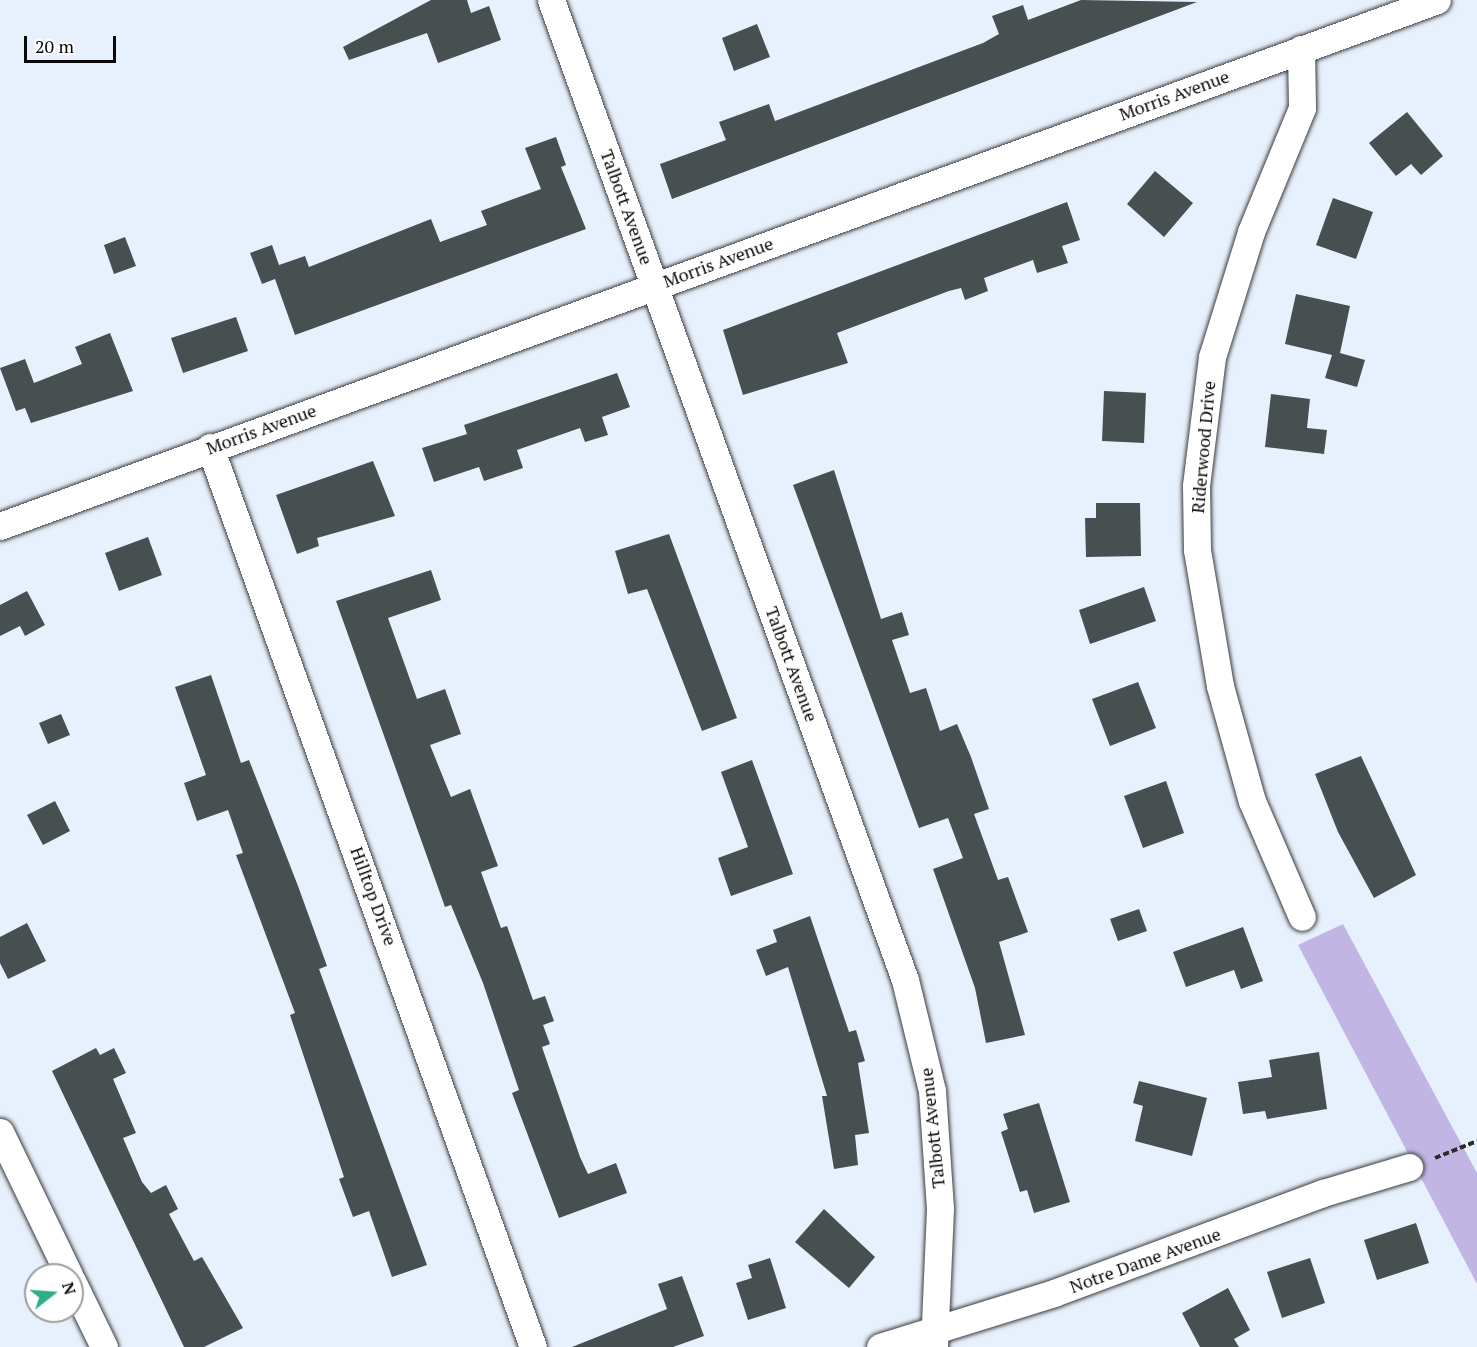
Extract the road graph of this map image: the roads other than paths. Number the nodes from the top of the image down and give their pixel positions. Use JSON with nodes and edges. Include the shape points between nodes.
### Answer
{"nodes":[{"id":1,"x":551,"y":0,"type":"edge"},
{"id":2,"x":1437,"y":0,"type":"edge"},
{"id":3,"x":1301,"y":49,"type":"junction"},
{"id":4,"x":655,"y":285,"type":"junction"},
{"id":5,"x":210,"y":447,"type":"junction"},
{"id":6,"x":0,"y":526,"type":"edge"},
{"id":7,"x":1302,"y":917,"type":"dead end"},
{"id":8,"x":0,"y":1131,"type":"edge"},
{"id":9,"x":1409,"y":1167,"type":"road end"},
{"id":10,"x":63,"y":1263,"type":"edge"},
{"id":11,"x":84,"y":1306,"type":"edge"},
{"id":12,"x":936,"y":1337,"type":"edge"},
{"id":13,"x":104,"y":1347,"type":"edge"},
{"id":14,"x":533,"y":1347,"type":"edge"},
{"id":15,"x":880,"y":1347,"type":"edge"}],
"edges":[{"from":1,"to":4,"type":"street","name":"Talbott Avenue"},
{"from":2,"to":3,"type":"street","name":"Morris Avenue"},
{"from":3,"to":4,"type":"street","name":"Morris Avenue"},
{"from":3,"to":7,"type":"street","name":"Riderwood Drive","via":[[1302,108],[1251,232],[1212,357],[1196,486],[1197,550],[1220,686],[1252,801]]},
{"from":4,"to":5,"type":"street","name":"Morris Avenue"},
{"from":4,"to":12,"type":"street","name":"Talbott Avenue","via":[[905,980],[932,1091],[940,1209]]},
{"from":5,"to":6,"type":"street","name":"Morris Avenue"},
{"from":5,"to":14,"type":"street","name":"Hilltop Drive"},
{"from":8,"to":10,"type":"street"},
{"from":9,"to":12,"type":"street","name":"Notre Dame Avenue","via":[[1323,1193]]},
{"from":11,"to":13,"type":"street"},
{"from":12,"to":15,"type":"street","name":"Notre Dame Avenue"}]}
